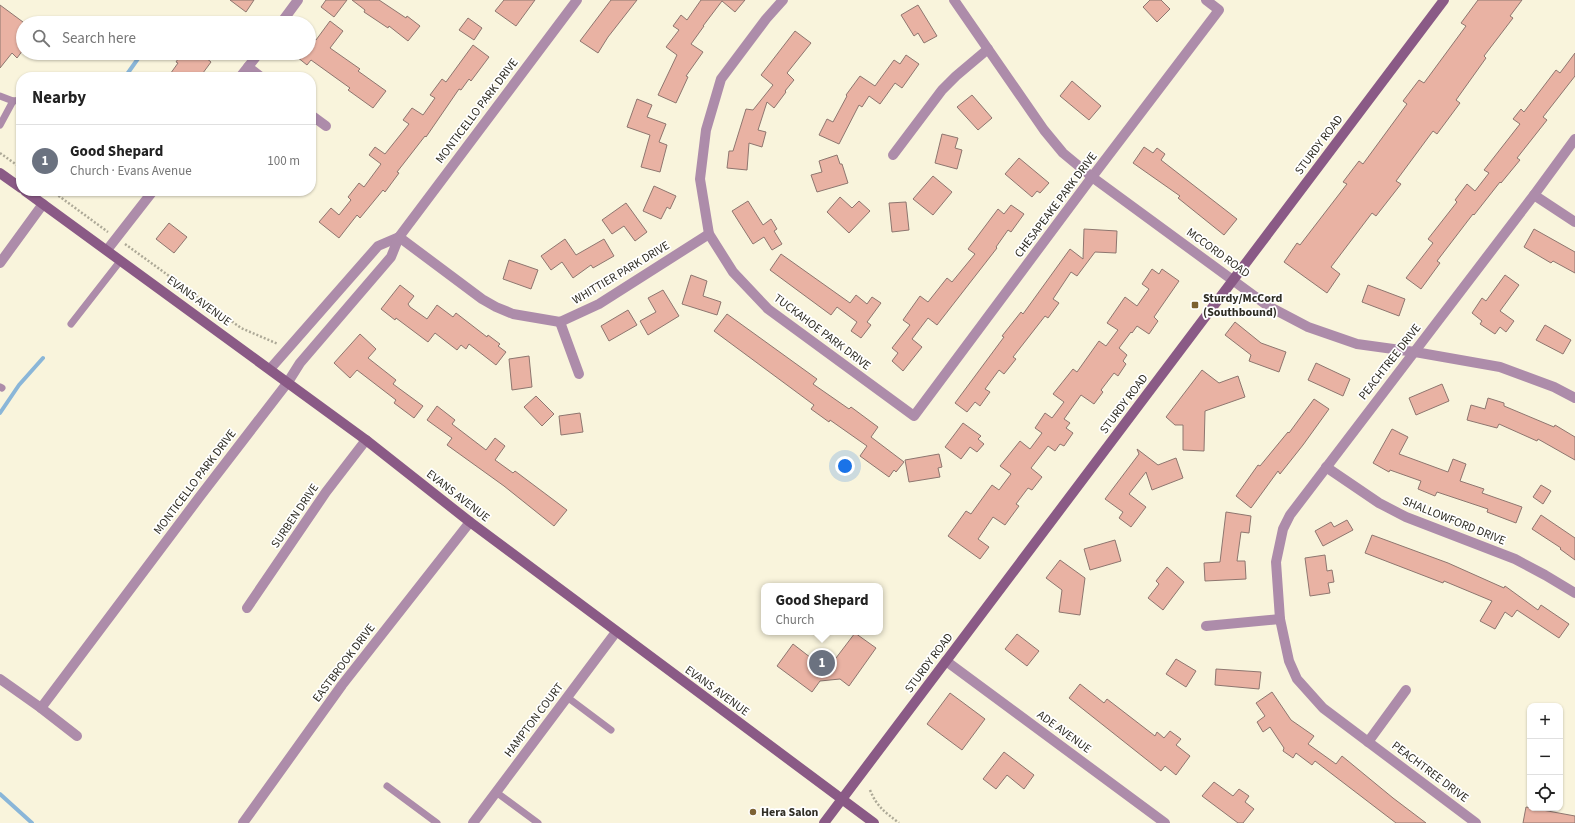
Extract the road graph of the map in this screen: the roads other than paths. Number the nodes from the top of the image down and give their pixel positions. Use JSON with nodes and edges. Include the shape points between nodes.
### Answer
{"nodes":[{"id":1,"x":298,"y":0,"type":"edge"},
{"id":2,"x":576,"y":0,"type":"edge"},
{"id":3,"x":783,"y":0,"type":"edge"},
{"id":4,"x":954,"y":0,"type":"edge"},
{"id":5,"x":1206,"y":0,"type":"edge"},
{"id":6,"x":1444,"y":0,"type":"edge"},
{"id":7,"x":286,"y":16,"type":"edge"},
{"id":8,"x":988,"y":49,"type":"junction"},
{"id":9,"x":254,"y":60,"type":"edge"},
{"id":10,"x":248,"y":67,"type":"junction"},
{"id":11,"x":244,"y":72,"type":"edge"},
{"id":12,"x":254,"y":72,"type":"edge"},
{"id":13,"x":0,"y":96,"type":"edge"},
{"id":14,"x":13,"y":101,"type":"junction"},
{"id":15,"x":16,"y":101,"type":"edge"},
{"id":16,"x":316,"y":118,"type":"edge"},
{"id":17,"x":0,"y":125,"type":"edge"},
{"id":18,"x":326,"y":126,"type":"dead end"},
{"id":19,"x":1575,"y":139,"type":"edge"},
{"id":20,"x":893,"y":155,"type":"dead end"},
{"id":21,"x":0,"y":173,"type":"edge"},
{"id":22,"x":1092,"y":177,"type":"junction"},
{"id":23,"x":16,"y":184,"type":"edge"},
{"id":24,"x":1534,"y":195,"type":"junction"},
{"id":25,"x":32,"y":196,"type":"edge"},
{"id":26,"x":149,"y":196,"type":"edge"},
{"id":27,"x":43,"y":204,"type":"junction"},
{"id":28,"x":1575,"y":222,"type":"edge"},
{"id":29,"x":709,"y":234,"type":"junction"},
{"id":30,"x":399,"y":237,"type":"junction"},
{"id":31,"x":107,"y":250,"type":"junction"},
{"id":32,"x":121,"y":260,"type":"junction"},
{"id":33,"x":0,"y":263,"type":"edge"},
{"id":34,"x":1233,"y":280,"type":"junction"},
{"id":35,"x":560,"y":322,"type":"junction"},
{"id":36,"x":71,"y":324,"type":"dead end"},
{"id":37,"x":1415,"y":352,"type":"junction"},
{"id":38,"x":270,"y":369,"type":"junction"},
{"id":39,"x":579,"y":374,"type":"dead end"},
{"id":40,"x":288,"y":382,"type":"junction"},
{"id":41,"x":1575,"y":398,"type":"edge"},
{"id":42,"x":914,"y":416,"type":"joint"},
{"id":43,"x":366,"y":440,"type":"junction"},
{"id":44,"x":1326,"y":466,"type":"junction"},
{"id":45,"x":470,"y":522,"type":"junction"},
{"id":46,"x":1575,"y":593,"type":"edge"},
{"id":47,"x":247,"y":608,"type":"dead end"},
{"id":48,"x":1280,"y":619,"type":"junction"},
{"id":49,"x":1206,"y":626,"type":"dead end"},
{"id":50,"x":616,"y":632,"type":"junction"},
{"id":51,"x":946,"y":661,"type":"junction"},
{"id":52,"x":0,"y":680,"type":"edge"},
{"id":53,"x":1406,"y":690,"type":"dead end"},
{"id":54,"x":567,"y":696,"type":"junction"},
{"id":55,"x":41,"y":708,"type":"junction"},
{"id":56,"x":610,"y":730,"type":"dead end"},
{"id":57,"x":77,"y":736,"type":"dead end"},
{"id":58,"x":1368,"y":742,"type":"junction"},
{"id":59,"x":387,"y":786,"type":"dead end"},
{"id":60,"x":496,"y":792,"type":"junction"},
{"id":61,"x":842,"y":799,"type":"junction"},
{"id":62,"x":243,"y":823,"type":"edge"},
{"id":63,"x":438,"y":823,"type":"edge"},
{"id":64,"x":473,"y":823,"type":"edge"},
{"id":65,"x":538,"y":823,"type":"edge"},
{"id":66,"x":824,"y":823,"type":"edge"},
{"id":67,"x":874,"y":823,"type":"edge"},
{"id":68,"x":1165,"y":823,"type":"edge"},
{"id":69,"x":1476,"y":823,"type":"edge"}],
"edges":[{"from":1,"to":7,"type":"street"},
{"from":2,"to":30,"type":"street","name":"MONTICELLO PARK DRIVE"},
{"from":3,"to":29,"type":"street","name":"TUCKAHOE PARK DRIVE","via":[[721,79],[706,130],[700,179]]},
{"from":4,"to":8,"type":"street","name":"MCCORD ROAD"},
{"from":5,"to":22,"type":"street","name":"CHESAPEAKE PARK DRIVE","via":[[1219,10]]},
{"from":6,"to":34,"type":"street","name":"STURDY ROAD"},
{"from":8,"to":20,"type":"street","via":[[942,90]]},
{"from":8,"to":22,"type":"street","name":"MCCORD ROAD","via":[[1044,130],[1063,153]]},
{"from":9,"to":10,"type":"street"},
{"from":10,"to":11,"type":"street"},
{"from":10,"to":12,"type":"street"},
{"from":13,"to":14,"type":"lane"},
{"from":14,"to":15,"type":"lane"},
{"from":14,"to":17,"type":"lane"},
{"from":16,"to":18,"type":"street"},
{"from":19,"to":24,"type":"street","name":"PEACHTREE DRIVE"},
{"from":21,"to":23,"type":"street"},
{"from":22,"to":34,"type":"street","name":"MCCORD ROAD"},
{"from":22,"to":42,"type":"street","name":"CHESAPEAKE PARK DRIVE"},
{"from":24,"to":28,"type":"street"},
{"from":24,"to":37,"type":"street","name":"PEACHTREE DRIVE"},
{"from":25,"to":27,"type":"street","name":"EVANS AVENUE"},
{"from":26,"to":31,"type":"street"},
{"from":27,"to":31,"type":"street","name":"EVANS AVENUE"},
{"from":27,"to":33,"type":"street"},
{"from":29,"to":35,"type":"street","name":"WHITTIER PARK DRIVE","via":[[599,304]]},
{"from":29,"to":42,"type":"street","name":"TUCKAHOE PARK DRIVE","via":[[733,272],[768,309]]},
{"from":30,"to":35,"type":"street","via":[[496,307],[513,314]]},
{"from":30,"to":38,"type":"street","via":[[378,246]]},
{"from":30,"to":40,"type":"street","name":"MONTICELLO PARK DRIVE","via":[[391,257],[300,363]]},
{"from":31,"to":32,"type":"street","name":"EVANS AVENUE"},
{"from":32,"to":36,"type":"lane"},
{"from":32,"to":38,"type":"street","name":"EVANS AVENUE"},
{"from":34,"to":37,"type":"street","name":"MCCORD ROAD","via":[[1268,306],[1308,327],[1357,344]]},
{"from":34,"to":51,"type":"street","name":"STURDY ROAD"},
{"from":35,"to":39,"type":"street"},
{"from":37,"to":41,"type":"street","name":"MCCORD ROAD","via":[[1500,367],[1554,387]]},
{"from":37,"to":44,"type":"street","name":"PEACHTREE DRIVE"},
{"from":38,"to":40,"type":"street","name":"EVANS AVENUE"},
{"from":40,"to":43,"type":"street","name":"EVANS AVENUE"},
{"from":40,"to":55,"type":"street","name":"MONTICELLO PARK DRIVE"},
{"from":43,"to":45,"type":"street","name":"EVANS AVENUE"},
{"from":43,"to":47,"type":"street","name":"SURBEN DRIVE","via":[[326,492]]},
{"from":44,"to":46,"type":"street","name":"SHALLOWFORD DRIVE","via":[[1379,503],[1406,517],[1514,559]]},
{"from":44,"to":48,"type":"street","name":"PEACHTREE DRIVE","via":[[1290,515],[1283,529],[1276,562]]},
{"from":45,"to":50,"type":"street","name":"EVANS AVENUE"},
{"from":45,"to":62,"type":"street","name":"EASTBROOK DRIVE","via":[[342,685]]},
{"from":48,"to":49,"type":"street"},
{"from":48,"to":58,"type":"street","name":"PEACHTREE DRIVE","via":[[1289,661],[1297,679],[1323,708]]},
{"from":50,"to":54,"type":"street","name":"HAMPTON COURT"},
{"from":50,"to":61,"type":"street","name":"EVANS AVENUE"},
{"from":51,"to":61,"type":"street","name":"STURDY ROAD"},
{"from":51,"to":68,"type":"street","name":"ADE AVENUE"},
{"from":52,"to":55,"type":"street"},
{"from":53,"to":58,"type":"street"},
{"from":54,"to":56,"type":"lane"},
{"from":54,"to":60,"type":"street","name":"HAMPTON COURT"},
{"from":55,"to":57,"type":"street"},
{"from":58,"to":69,"type":"street","name":"PEACHTREE DRIVE"},
{"from":59,"to":63,"type":"lane"},
{"from":60,"to":64,"type":"street","name":"HAMPTON COURT"},
{"from":60,"to":65,"type":"lane"},
{"from":61,"to":66,"type":"street","name":"STURDY ROAD"},
{"from":61,"to":67,"type":"street","name":"EVANS AVENUE"}]}
